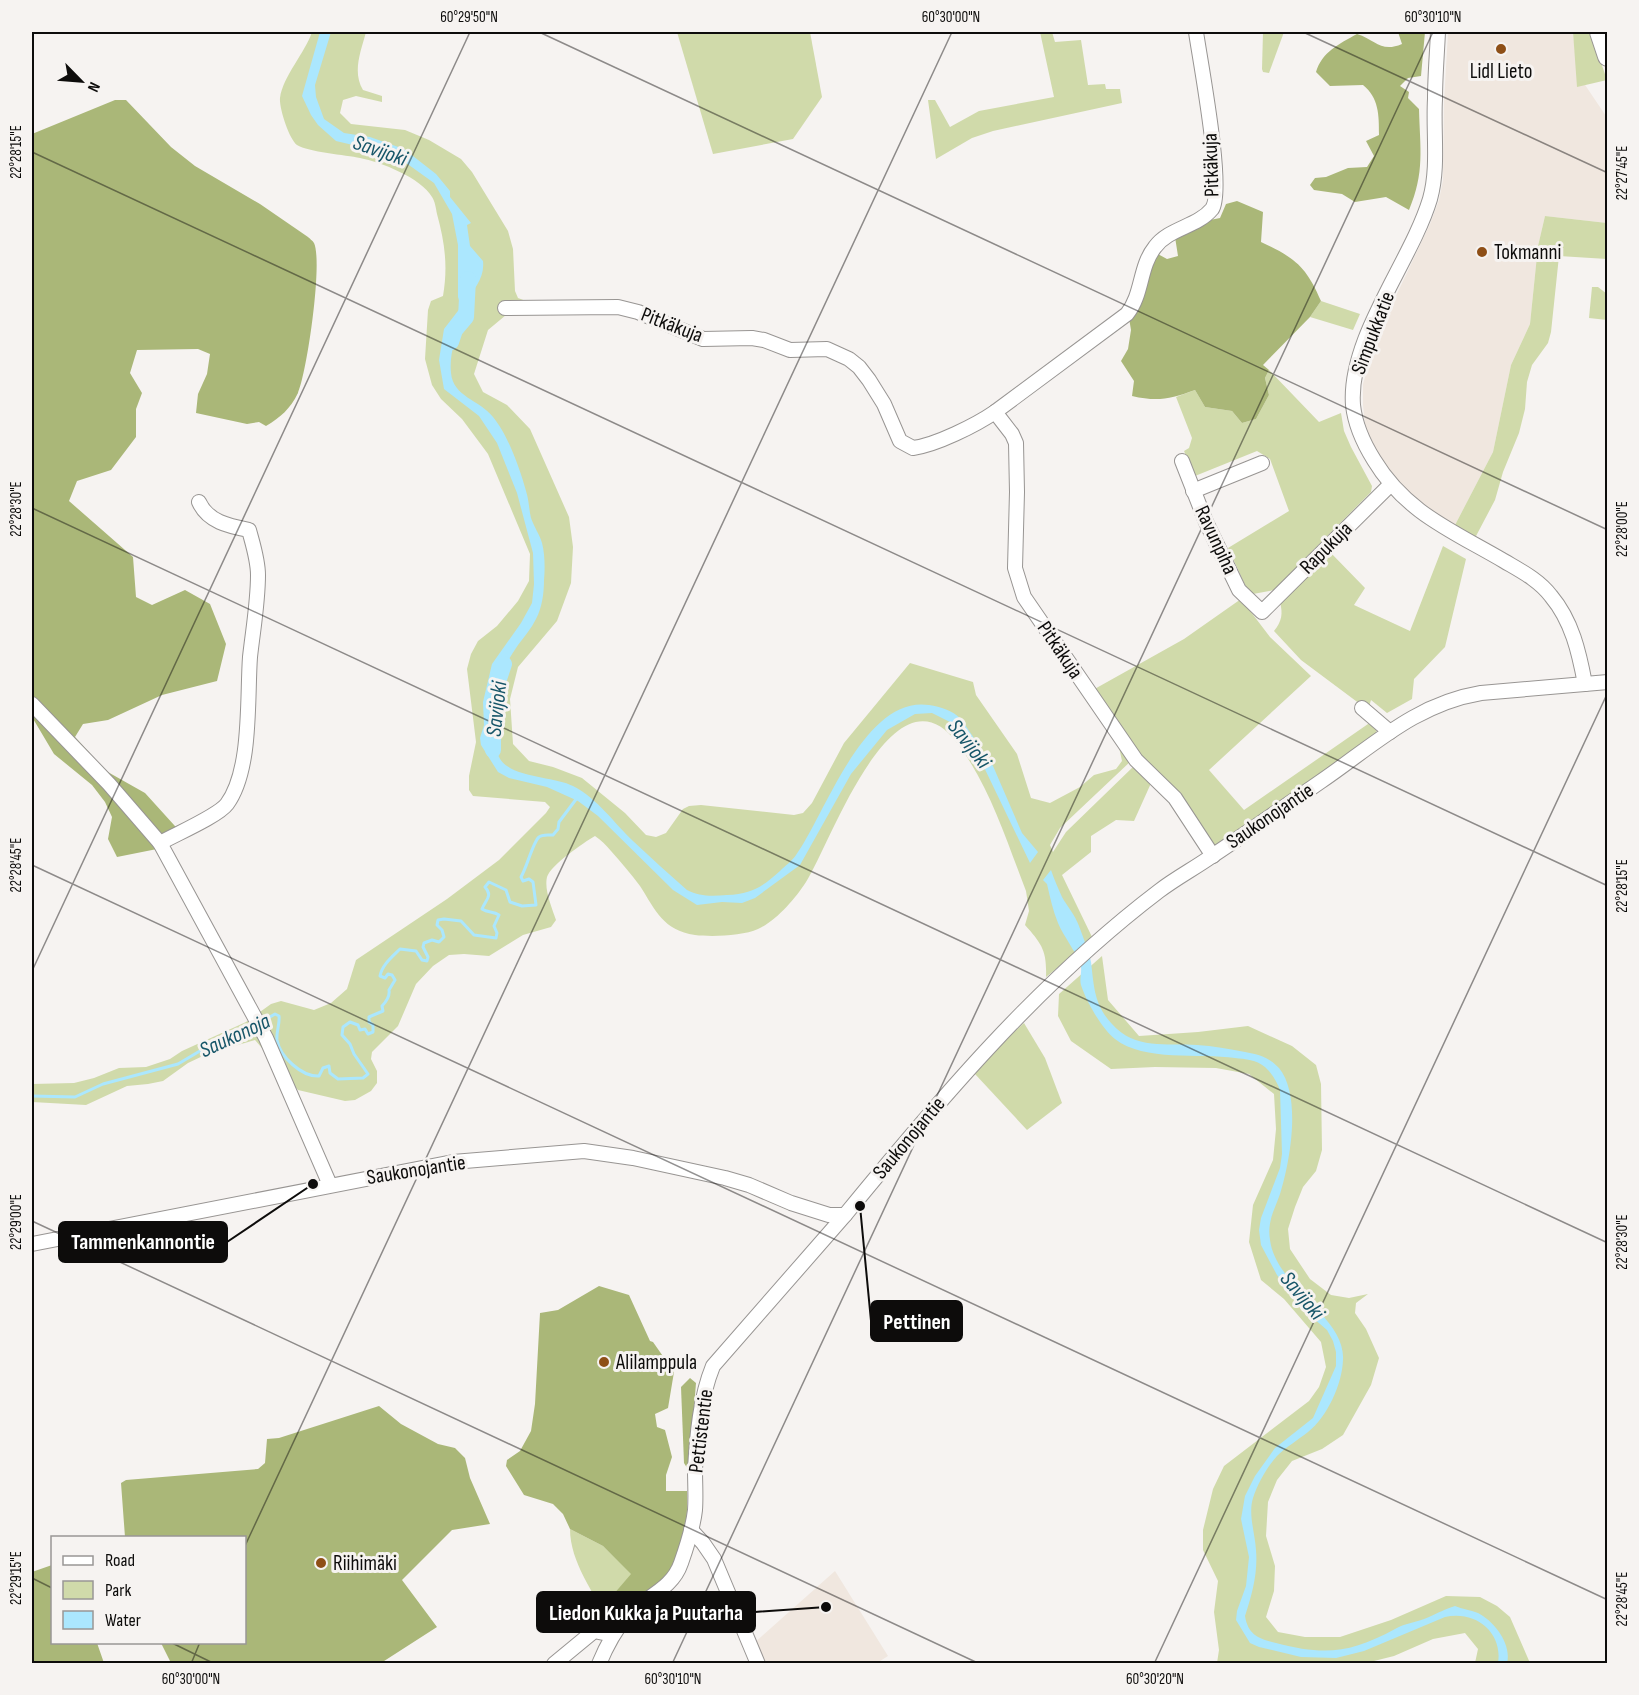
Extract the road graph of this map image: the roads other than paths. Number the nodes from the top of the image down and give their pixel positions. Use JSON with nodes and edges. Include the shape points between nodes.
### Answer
{"nodes":[{"id":1,"x":1196,"y":32,"type":"edge"},
{"id":2,"x":1438,"y":32,"type":"edge"},
{"id":3,"x":1600,"y":32,"type":"edge"},
{"id":4,"x":1608,"y":56,"type":"edge"},
{"id":5,"x":505,"y":308,"type":"dead end"},
{"id":6,"x":995,"y":412,"type":"junction"},
{"id":7,"x":1182,"y":461,"type":"dead end"},
{"id":8,"x":1262,"y":463,"type":"dead end"},
{"id":9,"x":1390,"y":485,"type":"junction"},
{"id":10,"x":1193,"y":490,"type":"junction"},
{"id":11,"x":199,"y":502,"type":"dead end"},
{"id":12,"x":1262,"y":612,"type":"joint"},
{"id":13,"x":1608,"y":682,"type":"edge"},
{"id":14,"x":1585,"y":684,"type":"junction"},
{"id":15,"x":32,"y":704,"type":"edge"},
{"id":16,"x":1362,"y":708,"type":"dead end"},
{"id":17,"x":1390,"y":732,"type":"junction"},
{"id":18,"x":160,"y":843,"type":"junction"},
{"id":19,"x":1213,"y":856,"type":"junction"},
{"id":20,"x":330,"y":1185,"type":"junction"},
{"id":21,"x":845,"y":1215,"type":"junction"},
{"id":22,"x":32,"y":1244,"type":"edge"},
{"id":23,"x":691,"y":1530,"type":"junction"},
{"id":24,"x":613,"y":1635,"type":"junction"},
{"id":25,"x":554,"y":1664,"type":"edge"},
{"id":26,"x":599,"y":1664,"type":"edge"},
{"id":27,"x":758,"y":1664,"type":"edge"}],
"edges":[{"from":1,"to":6,"type":"street","name":"Pitkäkuja","via":[[1209,113],[1216,181],[1214,205],[1204,216],[1153,248],[1137,299],[1127,314]]},
{"from":2,"to":9,"type":"street","name":"Simpukkatie","via":[[1430,198],[1369,332],[1354,381],[1353,406],[1358,425]]},
{"from":3,"to":4,"type":"highway"},
{"from":5,"to":6,"type":"street","name":"Pitkäkuja","via":[[618,307],[704,339],[752,338],[790,350],[827,349],[859,367],[884,404],[900,441],[908,447],[959,432]]},
{"from":6,"to":19,"type":"street","name":"Pitkäkuja","via":[[1016,443],[1015,568],[1024,597],[1136,760],[1174,798]]},
{"from":7,"to":10,"type":"street","name":"Ravunpiha"},
{"from":8,"to":10,"type":"street"},
{"from":9,"to":12,"type":"street","name":"Rapukuja"},
{"from":9,"to":14,"type":"street","name":"Simpukkatie","via":[[1422,514],[1542,586],[1568,621]]},
{"from":10,"to":12,"type":"street","name":"Ravunpiha","via":[[1239,590]]},
{"from":11,"to":18,"type":"street","via":[[204,513],[218,521],[249,530],[256,555],[258,589],[245,747],[240,773],[226,806]]},
{"from":13,"to":14,"type":"street","name":"Saukonojantie"},
{"from":14,"to":17,"type":"street","name":"Saukonojantie","via":[[1460,696],[1431,707]]},
{"from":15,"to":18,"type":"street"},
{"from":16,"to":17,"type":"street"},
{"from":17,"to":19,"type":"street","name":"Saukonojantie"},
{"from":18,"to":20,"type":"street","via":[[258,1023]]},
{"from":19,"to":21,"type":"street","name":"Saukonojantie","via":[[1160,890],[1072,964],[983,1052]]},
{"from":20,"to":21,"type":"street","name":"Saukonojantie","via":[[453,1162],[584,1151],[724,1178],[829,1215]]},
{"from":20,"to":22,"type":"street","name":"Saukonojantie"},
{"from":21,"to":23,"type":"street","name":"Pettistentie","via":[[713,1366],[701,1412]]},
{"from":23,"to":24,"type":"street","name":"Pettistentie","via":[[681,1566],[673,1579],[627,1616]]},
{"from":23,"to":27,"type":"street","via":[[714,1559]]},
{"from":24,"to":25,"type":"street","via":[[594,1630]]},
{"from":24,"to":26,"type":"street","name":"Pettistentie"}]}
